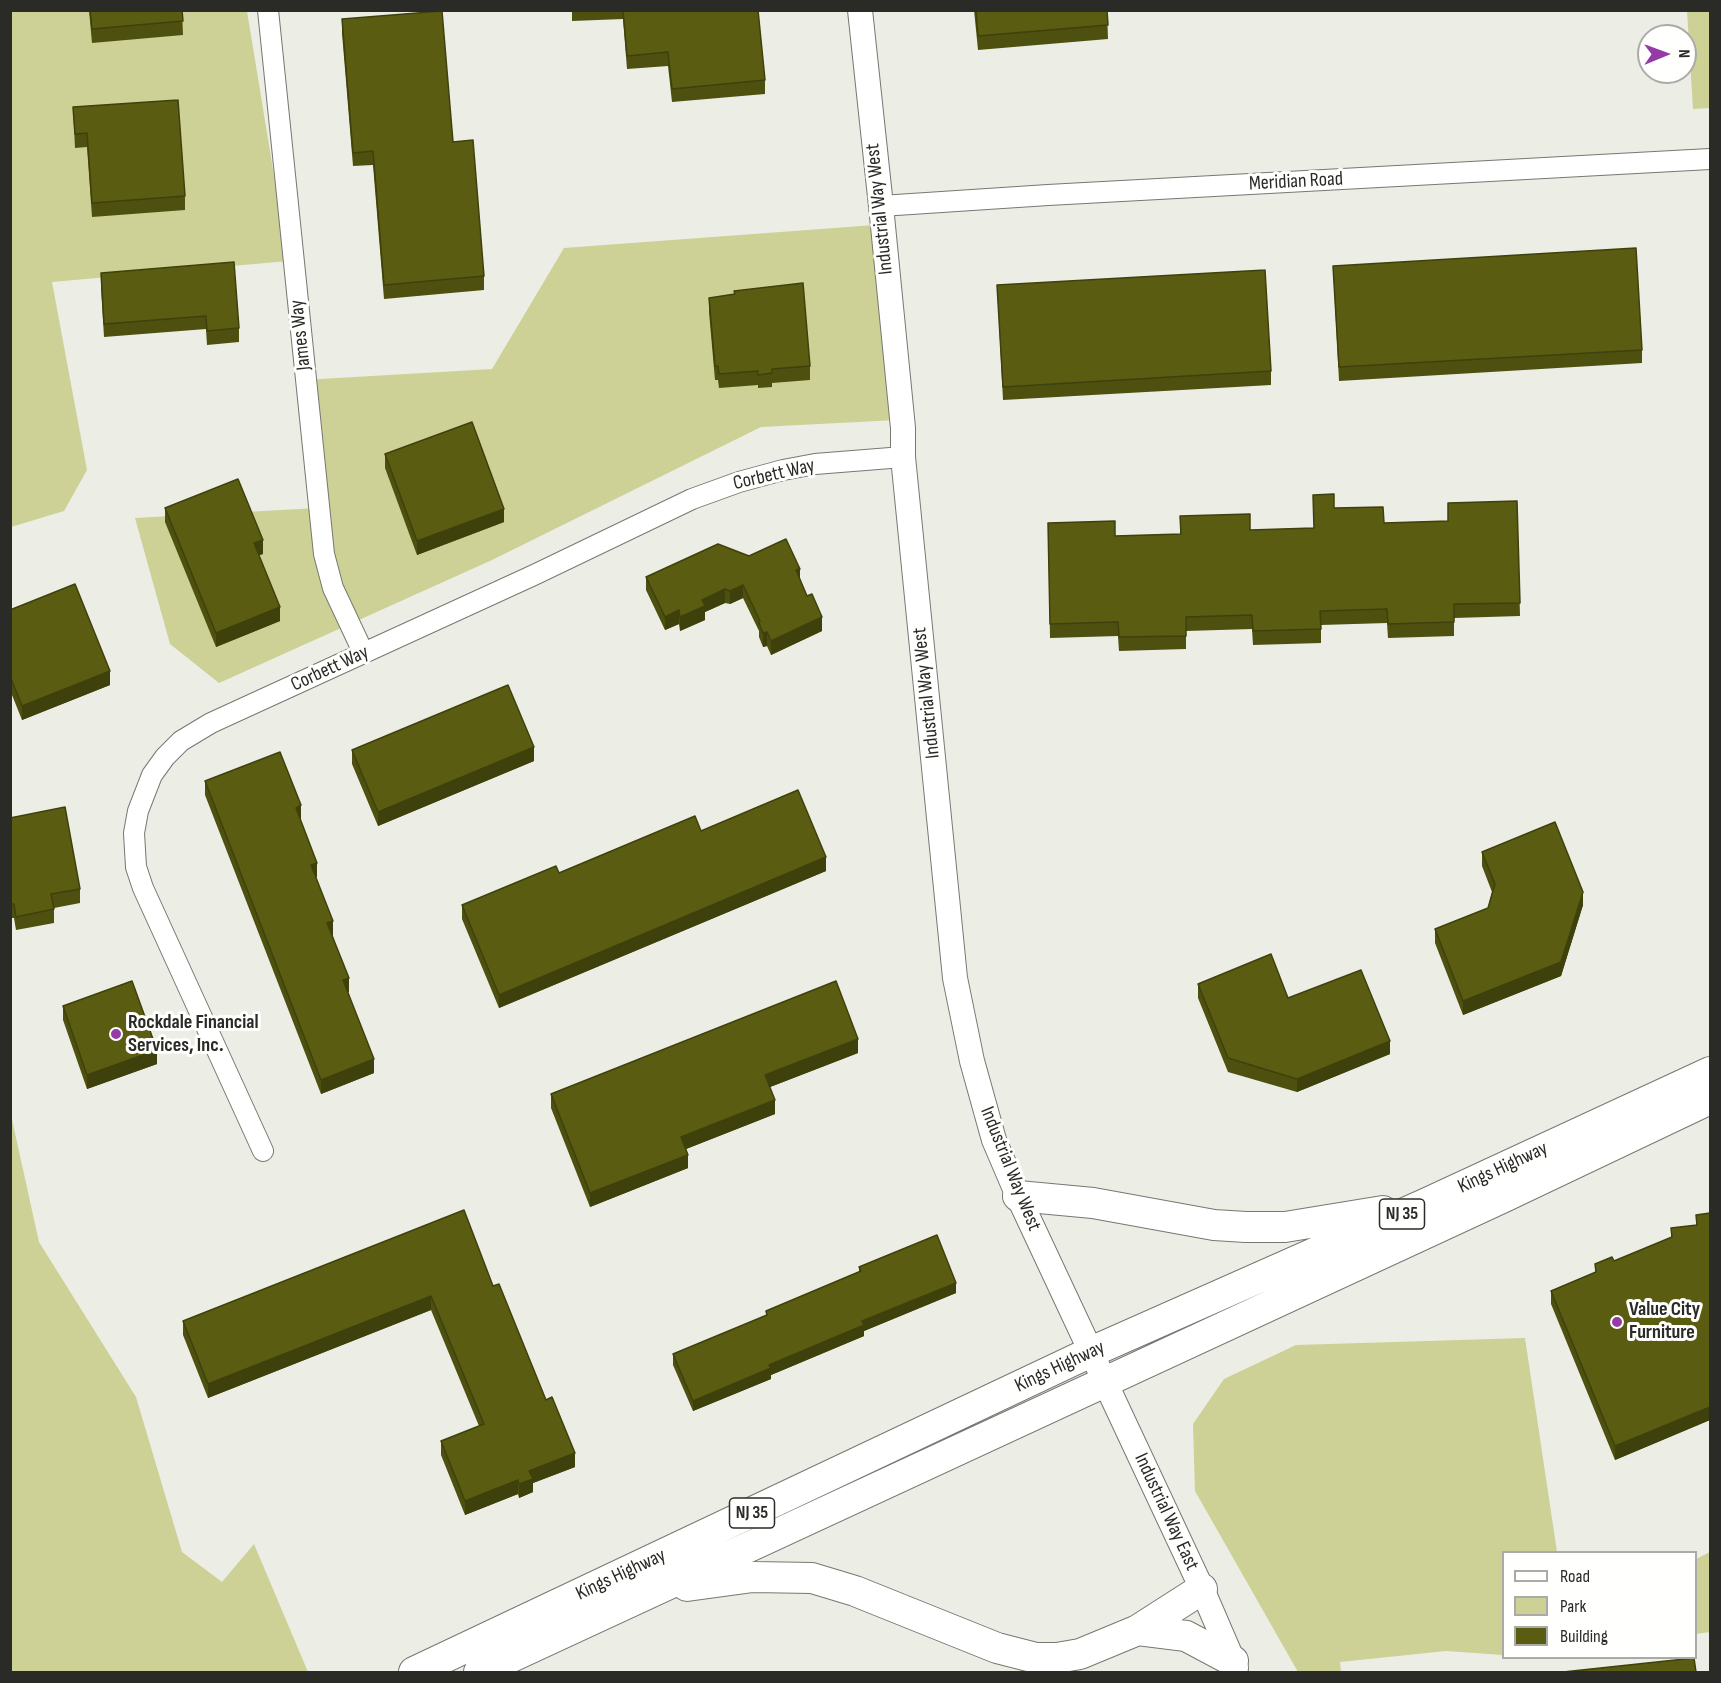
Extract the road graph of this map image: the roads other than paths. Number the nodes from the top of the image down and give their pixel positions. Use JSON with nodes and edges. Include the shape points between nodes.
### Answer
{"nodes":[{"id":1,"x":268,"y":10,"type":"edge"},
{"id":2,"x":860,"y":10,"type":"edge"},
{"id":3,"x":1710,"y":159,"type":"edge"},
{"id":4,"x":881,"y":206,"type":"junction"},
{"id":5,"x":903,"y":457,"type":"junction"},
{"id":6,"x":363,"y":652,"type":"junction"},
{"id":7,"x":1710,"y":1072,"type":"edge"},
{"id":8,"x":1710,"y":1099,"type":"edge"},
{"id":9,"x":263,"y":1151,"type":"dead end"},
{"id":10,"x":1018,"y":1196,"type":"junction"},
{"id":11,"x":1425,"y":1204,"type":"junction"},
{"id":12,"x":1090,"y":1352,"type":"junction"},
{"id":13,"x":1105,"y":1381,"type":"junction"},
{"id":14,"x":1202,"y":1589,"type":"junction"},
{"id":15,"x":654,"y":1591,"type":"junction"},
{"id":16,"x":1138,"y":1630,"type":"junction"},
{"id":17,"x":1235,"y":1667,"type":"edge"},
{"id":18,"x":414,"y":1672,"type":"edge"},
{"id":19,"x":480,"y":1672,"type":"edge"}],
"edges":[{"from":1,"to":6,"type":"street","name":"James Way","via":[[324,554],[333,588]]},
{"from":2,"to":4,"type":"street","name":"Industrial Way West"},
{"from":3,"to":4,"type":"street","name":"Meridian Road"},
{"from":4,"to":5,"type":"street","name":"Industrial Way West"},
{"from":5,"to":6,"type":"street","name":"Corbett Way","via":[[804,466],[701,495]]},
{"from":5,"to":10,"type":"street","name":"Industrial Way West","via":[[955,978],[985,1110]]},
{"from":6,"to":9,"type":"street","name":"Corbett Way","via":[[181,741],[152,775],[138,811],[134,855],[143,888]]},
{"from":7,"to":11,"type":"main road","name":"Kings Highway","number":"NJ 35"},
{"from":8,"to":13,"type":"main road","name":"Kings Highway","number":"NJ 35"},
{"from":10,"to":11,"type":"main road","via":[[1093,1203],[1245,1227],[1285,1227]]},
{"from":10,"to":12,"type":"street","name":"Industrial Way West"},
{"from":11,"to":12,"type":"main road","name":"Kings Highway","number":"NJ 35"},
{"from":12,"to":13,"type":"street","name":"Industrial Way East"},
{"from":12,"to":18,"type":"main road","name":"Kings Highway","number":"NJ 35"},
{"from":13,"to":14,"type":"street","name":"Industrial Way East"},
{"from":13,"to":15,"type":"main road","name":"Kings Highway","number":"NJ 35"},
{"from":14,"to":16,"type":"main road"},
{"from":14,"to":17,"type":"street","name":"Industrial Way East"},
{"from":15,"to":16,"type":"main road","via":[[753,1577],[812,1578],[855,1591],[997,1648],[1036,1658],[1080,1654]]},
{"from":15,"to":19,"type":"main road","name":"Kings Highway","number":"NJ 35"},
{"from":16,"to":17,"type":"main road","via":[[1186,1636]]}]}
